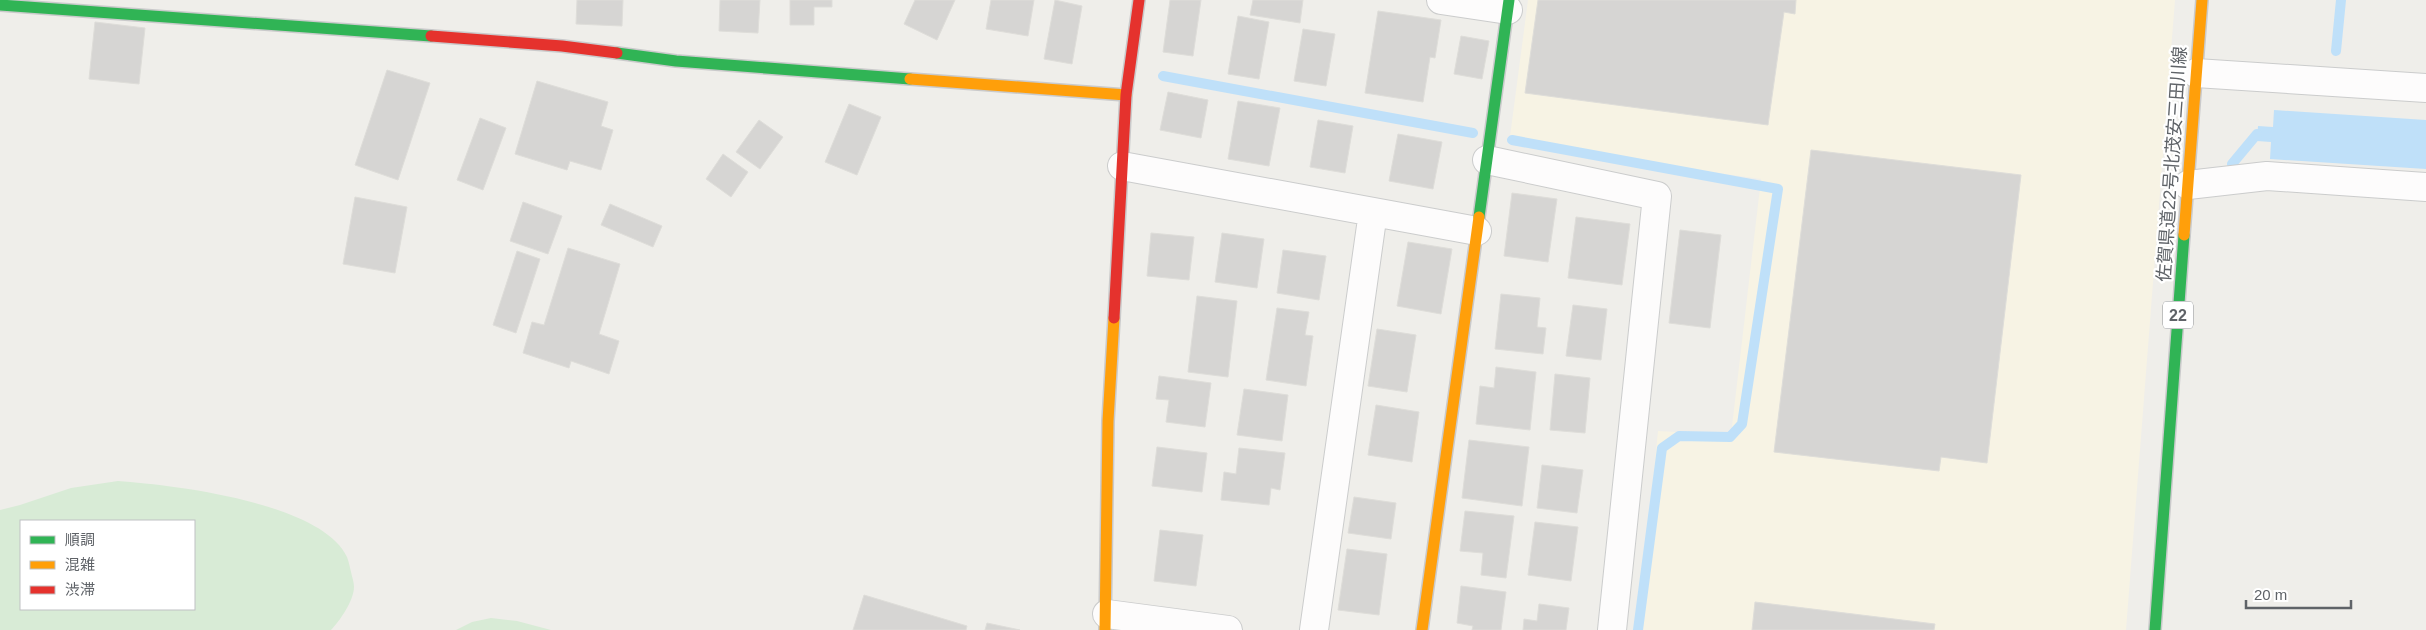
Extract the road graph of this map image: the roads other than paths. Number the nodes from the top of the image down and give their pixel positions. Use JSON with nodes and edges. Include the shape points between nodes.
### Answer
{"nodes":[{"id":1,"x":1139,"y":0,"type":"edge"},
{"id":2,"x":1441,"y":0,"type":"edge"},
{"id":3,"x":2202,"y":0,"type":"edge"},
{"id":4,"x":0,"y":5,"type":"edge"},
{"id":5,"x":1509,"y":5,"type":"edge"},
{"id":6,"x":2196,"y":74,"type":"junction"},
{"id":7,"x":2426,"y":88,"type":"edge"},
{"id":8,"x":1126,"y":95,"type":"junction"},
{"id":9,"x":1487,"y":160,"type":"junction"},
{"id":10,"x":1122,"y":166,"type":"junction"},
{"id":11,"x":2188,"y":186,"type":"junction"},
{"id":12,"x":2426,"y":187,"type":"edge"},
{"id":13,"x":1373,"y":212,"type":"junction"},
{"id":14,"x":1478,"y":231,"type":"junction"},
{"id":15,"x":1106,"y":622,"type":"edge"},
{"id":16,"x":1228,"y":630,"type":"edge"},
{"id":17,"x":1314,"y":630,"type":"edge"},
{"id":18,"x":1422,"y":630,"type":"edge"},
{"id":19,"x":1612,"y":630,"type":"edge"},
{"id":20,"x":2155,"y":630,"type":"edge"}],
"edges":[{"from":1,"to":8,"type":"street"},
{"from":2,"to":5,"type":"street"},
{"from":3,"to":6,"type":"street","name":"佐賀県道22号北茂安三田川線","number":"22"},
{"from":4,"to":8,"type":"street","via":[[562,46],[676,61]]},
{"from":5,"to":9,"type":"street"},
{"from":6,"to":7,"type":"street"},
{"from":6,"to":11,"type":"street","name":"佐賀県道22号北茂安三田川線","number":"22"},
{"from":8,"to":10,"type":"street"},
{"from":9,"to":14,"type":"street"},
{"from":9,"to":19,"type":"street","via":[[1656,196]]},
{"from":10,"to":13,"type":"street"},
{"from":10,"to":15,"type":"street","via":[[1108,421]]},
{"from":11,"to":12,"type":"street","via":[[2267,176]]},
{"from":11,"to":20,"type":"street","name":"佐賀県道22号北茂安三田川線","number":"22"},
{"from":13,"to":14,"type":"street"},
{"from":13,"to":17,"type":"street"},
{"from":14,"to":18,"type":"street"},
{"from":15,"to":16,"type":"street"}]}
